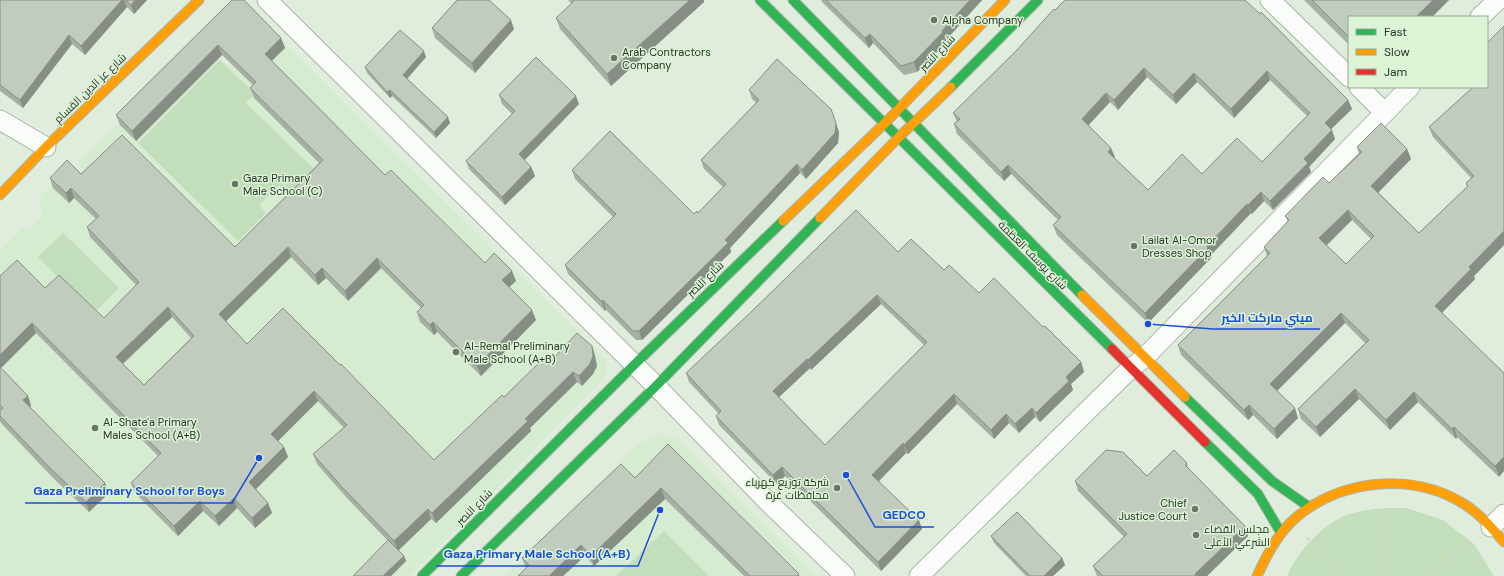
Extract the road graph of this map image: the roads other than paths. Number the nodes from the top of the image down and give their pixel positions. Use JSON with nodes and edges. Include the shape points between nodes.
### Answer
{"nodes":[{"id":1,"x":199,"y":0,"type":"edge"},
{"id":2,"x":267,"y":0,"type":"edge"},
{"id":3,"x":760,"y":0,"type":"edge"},
{"id":4,"x":793,"y":0,"type":"edge"},
{"id":5,"x":1005,"y":0,"type":"edge"},
{"id":6,"x":1038,"y":0,"type":"edge"},
{"id":7,"x":1270,"y":0,"type":"edge"},
{"id":8,"x":1498,"y":0,"type":"edge"},
{"id":9,"x":1481,"y":16,"type":"edge"},
{"id":10,"x":1348,"y":77,"type":"edge"},
{"id":11,"x":1360,"y":88,"type":"edge"},
{"id":12,"x":1409,"y":88,"type":"edge"},
{"id":13,"x":898,"y":109,"type":"junction"},
{"id":14,"x":1384,"y":112,"type":"junction"},
{"id":15,"x":0,"y":120,"type":"edge"},
{"id":16,"x":884,"y":124,"type":"junction"},
{"id":17,"x":913,"y":124,"type":"junction"},
{"id":18,"x":898,"y":138,"type":"junction"},
{"id":19,"x":46,"y":147,"type":"junction"},
{"id":20,"x":0,"y":195,"type":"edge"},
{"id":21,"x":1137,"y":363,"type":"junction"},
{"id":22,"x":635,"y":364,"type":"junction"},
{"id":23,"x":656,"y":386,"type":"junction"},
{"id":24,"x":1309,"y":508,"type":"junction"},
{"id":25,"x":1490,"y":525,"type":"edge"},
{"id":26,"x":1281,"y":533,"type":"junction"},
{"id":27,"x":1504,"y":542,"type":"edge"},
{"id":28,"x":422,"y":576,"type":"edge"},
{"id":29,"x":461,"y":576,"type":"edge"},
{"id":30,"x":845,"y":576,"type":"edge"},
{"id":31,"x":918,"y":576,"type":"edge"},
{"id":32,"x":1257,"y":576,"type":"edge"}],
"edges":[{"from":1,"to":19,"type":"main road","name":"شارع عز الدين القسام"},
{"from":2,"to":22,"type":"street"},
{"from":3,"to":16,"type":"main road","name":"شارع يوسف العظمة"},
{"from":4,"to":13,"type":"main road","name":"شارع يوسف العظمة"},
{"from":5,"to":13,"type":"main road","name":"شارع النصر"},
{"from":6,"to":17,"type":"main road"},
{"from":7,"to":10,"type":"street"},
{"from":8,"to":9,"type":"street"},
{"from":11,"to":14,"type":"street"},
{"from":12,"to":14,"type":"street"},
{"from":13,"to":16,"type":"main road","name":"شارع النصر"},
{"from":13,"to":17,"type":"main road","name":"شارع يوسف العظمة"},
{"from":14,"to":21,"type":"street"},
{"from":15,"to":19,"type":"street"},
{"from":16,"to":18,"type":"main road","name":"شارع يوسف العظمة"},
{"from":16,"to":22,"type":"main road","name":"شارع النصر"},
{"from":17,"to":18,"type":"main road"},
{"from":17,"to":21,"type":"main road","name":"شارع يوسف العظمة"},
{"from":18,"to":21,"type":"main road","name":"شارع يوسف العظمة"},
{"from":18,"to":23,"type":"main road"},
{"from":19,"to":20,"type":"main road","name":"شارع عز الدين القسام"},
{"from":21,"to":24,"type":"main road","name":"شارع يوسف العظمة","via":[[1272,480]]},
{"from":21,"to":26,"type":"main road","name":"شارع يوسف العظمة","via":[[1258,494]]},
{"from":21,"to":31,"type":"street"},
{"from":22,"to":23,"type":"street"},
{"from":22,"to":28,"type":"main road","name":"شارع النصر"},
{"from":23,"to":29,"type":"main road"},
{"from":23,"to":30,"type":"street","via":[[769,503]]},
{"from":24,"to":25,"type":"main road","via":[[1324,498],[1358,486],[1395,483],[1436,491],[1463,504]]},
{"from":24,"to":26,"type":"main road","via":[[1298,515]]},
{"from":25,"to":27,"type":"main road"},
{"from":26,"to":32,"type":"main road","via":[[1271,546]]}]}
